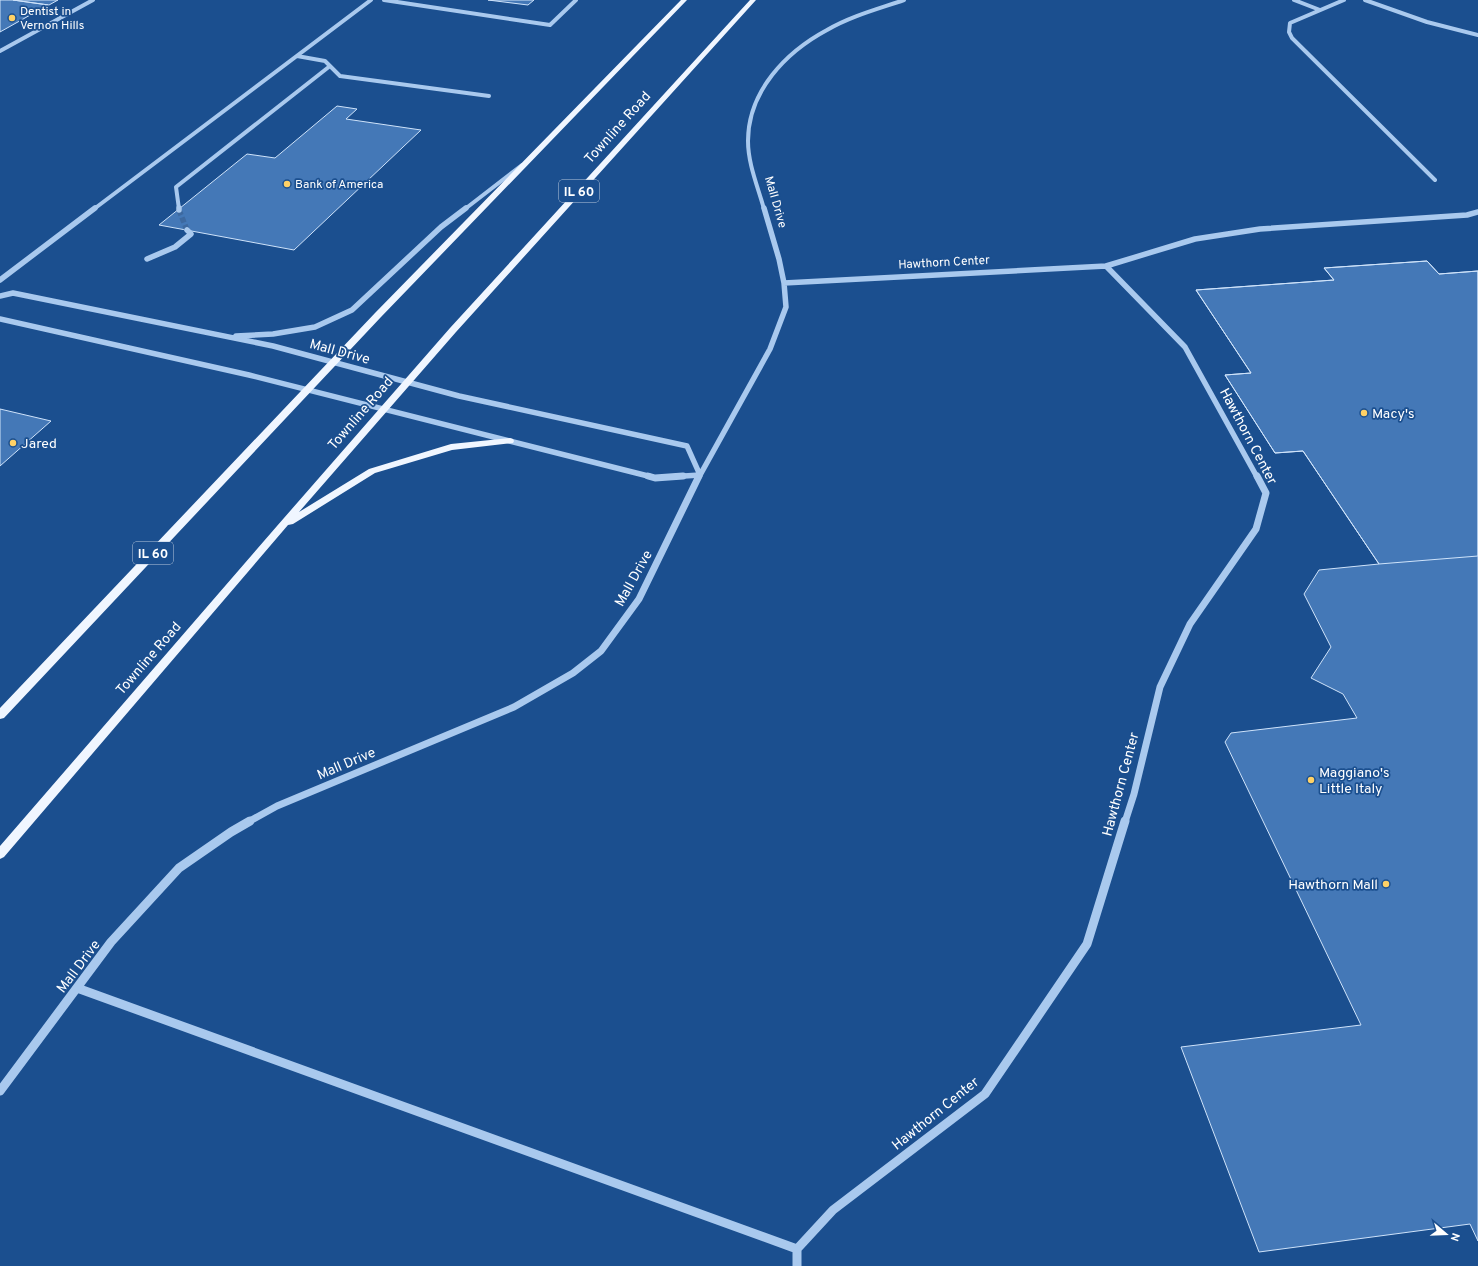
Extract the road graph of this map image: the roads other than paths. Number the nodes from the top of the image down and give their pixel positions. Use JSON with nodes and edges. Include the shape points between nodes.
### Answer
{"nodes":[{"id":1,"x":93,"y":0,"type":"edge"},
{"id":2,"x":371,"y":0,"type":"edge"},
{"id":3,"x":384,"y":0,"type":"edge"},
{"id":4,"x":576,"y":0,"type":"edge"},
{"id":5,"x":684,"y":0,"type":"edge"},
{"id":6,"x":752,"y":0,"type":"edge"},
{"id":7,"x":904,"y":0,"type":"edge"},
{"id":8,"x":1294,"y":0,"type":"edge"},
{"id":9,"x":1344,"y":0,"type":"edge"},
{"id":10,"x":1365,"y":0,"type":"edge"},
{"id":11,"x":1320,"y":10,"type":"junction"},
{"id":12,"x":1478,"y":35,"type":"edge"},
{"id":13,"x":0,"y":51,"type":"edge"},
{"id":14,"x":297,"y":56,"type":"junction"},
{"id":15,"x":330,"y":66,"type":"junction"},
{"id":16,"x":489,"y":96,"type":"dead end"},
{"id":17,"x":530,"y":159,"type":"junction"},
{"id":18,"x":1435,"y":180,"type":"dead end"},
{"id":19,"x":179,"y":210,"type":"tunnel mouth"},
{"id":20,"x":1478,"y":212,"type":"edge"},
{"id":21,"x":187,"y":230,"type":"dead end"},
{"id":22,"x":147,"y":259,"type":"dead end"},
{"id":23,"x":1106,"y":266,"type":"junction"},
{"id":24,"x":0,"y":280,"type":"edge"},
{"id":25,"x":784,"y":283,"type":"junction"},
{"id":26,"x":0,"y":296,"type":"edge"},
{"id":27,"x":0,"y":319,"type":"edge"},
{"id":28,"x":226,"y":337,"type":"junction"},
{"id":29,"x":333,"y":363,"type":"junction"},
{"id":30,"x":407,"y":382,"type":"junction"},
{"id":31,"x":307,"y":390,"type":"junction"},
{"id":32,"x":384,"y":409,"type":"junction"},
{"id":33,"x":510,"y":442,"type":"junction"},
{"id":34,"x":700,"y":475,"type":"junction"},
{"id":35,"x":280,"y":528,"type":"junction"},
{"id":36,"x":0,"y":715,"type":"edge"},
{"id":37,"x":0,"y":854,"type":"edge"},
{"id":38,"x":77,"y":988,"type":"junction"},
{"id":39,"x":0,"y":1091,"type":"edge"},
{"id":40,"x":797,"y":1249,"type":"junction"},
{"id":41,"x":797,"y":1266,"type":"edge"}],
"edges":[{"from":1,"to":13,"type":"street"},
{"from":2,"to":14,"type":"street"},
{"from":3,"to":4,"type":"street","via":[[550,25]]},
{"from":5,"to":17,"type":"main road","number":"IL 60"},
{"from":6,"to":30,"type":"main road","name":"Townline Road","number":"IL 60"},
{"from":7,"to":25,"type":"street","name":"Mall Drive","via":[[856,16],[810,40],[773,74],[758,95],[749,121],[748,142],[751,163]]},
{"from":8,"to":11,"type":"street"},
{"from":9,"to":11,"type":"street"},
{"from":10,"to":12,"type":"street","via":[[1427,22]]},
{"from":11,"to":18,"type":"street","via":[[1290,23],[1289,32],[1292,38]]},
{"from":14,"to":15,"type":"street","via":[[325,62]]},
{"from":14,"to":24,"type":"street"},
{"from":15,"to":16,"type":"street","via":[[340,76]]},
{"from":15,"to":19,"type":"street","via":[[176,187]]},
{"from":17,"to":28,"type":"street","via":[[440,227],[352,310],[315,327],[273,334]]},
{"from":17,"to":29,"type":"main road","number":"IL 60"},
{"from":20,"to":23,"type":"street","name":"Hawthorn Center","via":[[1467,215],[1260,229],[1195,239]]},
{"from":21,"to":22,"type":"street","via":[[191,234],[175,247]]},
{"from":23,"to":25,"type":"street","name":"Hawthorn Center"},
{"from":23,"to":40,"type":"street","name":"Hawthorn Center","via":[[1185,347],[1266,493],[1256,529],[1190,624],[1160,687],[1134,794],[1088,944],[985,1094],[833,1210]]},
{"from":25,"to":34,"type":"street","name":"Mall Drive","via":[[786,307],[770,349]]},
{"from":26,"to":28,"type":"street","name":"Mall Drive","via":[[14,293]]},
{"from":27,"to":31,"type":"street"},
{"from":28,"to":29,"type":"street","name":"Mall Drive","via":[[273,346]]},
{"from":29,"to":30,"type":"street","name":"Mall Drive"},
{"from":29,"to":31,"type":"main road","number":"IL 60"},
{"from":30,"to":32,"type":"main road","name":"Townline Road","number":"IL 60"},
{"from":30,"to":34,"type":"street","name":"Mall Drive","via":[[459,396],[687,446]]},
{"from":31,"to":32,"type":"street"},
{"from":31,"to":36,"type":"main road","number":"IL 60"},
{"from":32,"to":33,"type":"street"},
{"from":32,"to":35,"type":"main road","name":"Townline Road","number":"IL 60"},
{"from":33,"to":34,"type":"street","via":[[655,478]]},
{"from":33,"to":35,"type":"main road","via":[[451,447],[372,471]]},
{"from":34,"to":38,"type":"street","name":"Mall Drive","via":[[639,599],[601,651],[573,673],[514,707],[278,806],[231,832],[179,868],[111,942]]},
{"from":35,"to":37,"type":"main road","name":"Townline Road","number":"IL 60"},
{"from":38,"to":39,"type":"street","name":"Mall Drive"},
{"from":38,"to":40,"type":"street"},
{"from":40,"to":41,"type":"street"}]}
